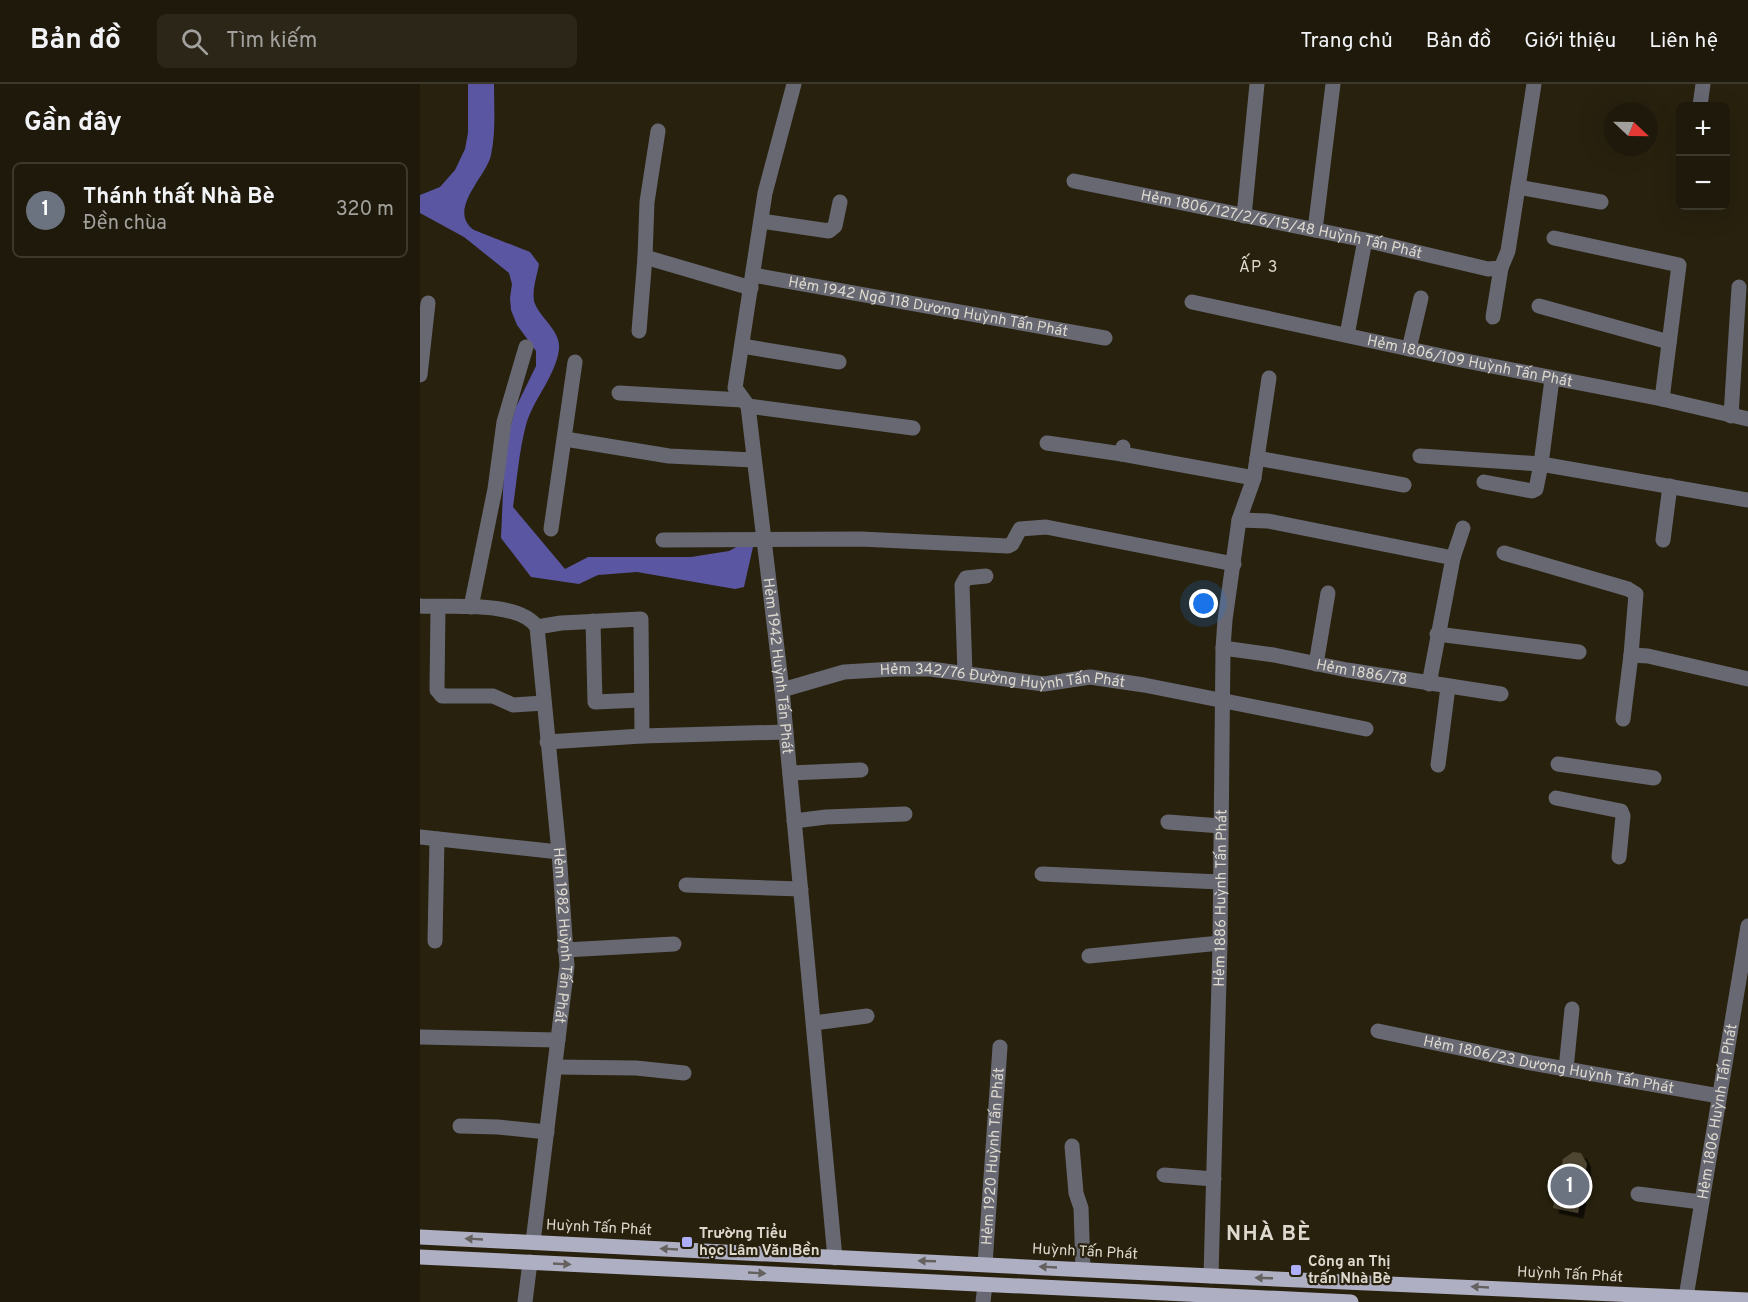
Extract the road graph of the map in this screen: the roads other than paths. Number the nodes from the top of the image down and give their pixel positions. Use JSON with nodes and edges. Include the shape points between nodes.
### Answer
{"nodes":[{"id":1,"x":794,"y":84,"type":"edge"},
{"id":2,"x":1257,"y":84,"type":"edge"},
{"id":3,"x":1333,"y":84,"type":"edge"},
{"id":4,"x":1534,"y":84,"type":"edge"},
{"id":5,"x":1703,"y":84,"type":"edge"},
{"id":6,"x":1701,"y":102,"type":"edge"},
{"id":7,"x":658,"y":131,"type":"dead end"},
{"id":8,"x":1074,"y":181,"type":"dead end"},
{"id":9,"x":1518,"y":187,"type":"junction"},
{"id":10,"x":840,"y":202,"type":"dead end"},
{"id":11,"x":1600,"y":202,"type":"dead end"},
{"id":12,"x":1244,"y":216,"type":"junction"},
{"id":13,"x":761,"y":221,"type":"junction"},
{"id":14,"x":1315,"y":230,"type":"junction"},
{"id":15,"x":1554,"y":238,"type":"dead end"},
{"id":16,"x":1365,"y":240,"type":"junction"},
{"id":17,"x":645,"y":257,"type":"junction"},
{"id":18,"x":1495,"y":268,"type":"junction"},
{"id":19,"x":752,"y":281,"type":"junction"},
{"id":20,"x":1739,"y":287,"type":"dead end"},
{"id":21,"x":1420,"y":298,"type":"dead end"},
{"id":22,"x":1192,"y":302,"type":"dead end"},
{"id":23,"x":428,"y":303,"type":"dead end"},
{"id":24,"x":1539,"y":306,"type":"dead end"},
{"id":25,"x":1493,"y":316,"type":"dead end"},
{"id":26,"x":639,"y":330,"type":"dead end"},
{"id":27,"x":1347,"y":335,"type":"junction"},
{"id":28,"x":1105,"y":338,"type":"dead end"},
{"id":29,"x":1669,"y":342,"type":"junction"},
{"id":30,"x":422,"y":344,"type":"edge"},
{"id":31,"x":742,"y":346,"type":"junction"},
{"id":32,"x":526,"y":347,"type":"dead end"},
{"id":33,"x":1409,"y":349,"type":"junction"},
{"id":34,"x":575,"y":362,"type":"dead end"},
{"id":35,"x":839,"y":362,"type":"dead end"},
{"id":36,"x":420,"y":375,"type":"edge"},
{"id":37,"x":1269,"y":378,"type":"dead end"},
{"id":38,"x":1552,"y":379,"type":"junction"},
{"id":39,"x":619,"y":393,"type":"dead end"},
{"id":40,"x":1662,"y":399,"type":"junction"},
{"id":41,"x":745,"y":403,"type":"junction"},
{"id":42,"x":1731,"y":416,"type":"junction"},
{"id":43,"x":1748,"y":419,"type":"edge"},
{"id":44,"x":913,"y":428,"type":"dead end"},
{"id":45,"x":565,"y":439,"type":"junction"},
{"id":46,"x":1047,"y":442,"type":"dead end"},
{"id":47,"x":1420,"y":456,"type":"dead end"},
{"id":48,"x":1257,"y":458,"type":"junction"},
{"id":49,"x":754,"y":460,"type":"junction"},
{"id":50,"x":1541,"y":464,"type":"junction"},
{"id":51,"x":1254,"y":478,"type":"junction"},
{"id":52,"x":1484,"y":482,"type":"dead end"},
{"id":53,"x":1404,"y":485,"type":"dead end"},
{"id":54,"x":1670,"y":486,"type":"junction"},
{"id":55,"x":1748,"y":500,"type":"edge"},
{"id":56,"x":1239,"y":520,"type":"junction"},
{"id":57,"x":1463,"y":528,"type":"dead end"},
{"id":58,"x":551,"y":529,"type":"dead end"},
{"id":59,"x":763,"y":539,"type":"junction"},
{"id":60,"x":663,"y":540,"type":"dead end"},
{"id":61,"x":1662,"y":540,"type":"dead end"},
{"id":62,"x":1504,"y":553,"type":"dead end"},
{"id":63,"x":1453,"y":558,"type":"junction"},
{"id":64,"x":1234,"y":564,"type":"junction"},
{"id":65,"x":986,"y":576,"type":"dead end"},
{"id":66,"x":1328,"y":593,"type":"dead end"},
{"id":67,"x":420,"y":606,"type":"edge"},
{"id":68,"x":438,"y":607,"type":"junction"},
{"id":69,"x":471,"y":607,"type":"junction"},
{"id":70,"x":593,"y":621,"type":"junction"},
{"id":71,"x":537,"y":627,"type":"junction"},
{"id":72,"x":1437,"y":634,"type":"junction"},
{"id":73,"x":1223,"y":648,"type":"junction"},
{"id":74,"x":1579,"y":652,"type":"dead end"},
{"id":75,"x":1631,"y":655,"type":"junction"},
{"id":76,"x":1316,"y":664,"type":"junction"},
{"id":77,"x":964,"y":673,"type":"junction"},
{"id":78,"x":1748,"y":679,"type":"edge"},
{"id":79,"x":1429,"y":684,"type":"junction"},
{"id":80,"x":1448,"y":687,"type":"junction"},
{"id":81,"x":782,"y":690,"type":"junction"},
{"id":82,"x":1501,"y":694,"type":"dead end"},
{"id":83,"x":641,"y":700,"type":"junction"},
{"id":84,"x":1222,"y":702,"type":"junction"},
{"id":85,"x":544,"y":703,"type":"junction"},
{"id":86,"x":1623,"y":719,"type":"dead end"},
{"id":87,"x":1366,"y":729,"type":"dead end"},
{"id":88,"x":786,"y":732,"type":"junction"},
{"id":89,"x":642,"y":736,"type":"junction"},
{"id":90,"x":547,"y":742,"type":"junction"},
{"id":91,"x":1558,"y":764,"type":"dead end"},
{"id":92,"x":1438,"y":765,"type":"dead end"},
{"id":93,"x":861,"y":770,"type":"dead end"},
{"id":94,"x":790,"y":773,"type":"junction"},
{"id":95,"x":1654,"y":778,"type":"dead end"},
{"id":96,"x":1556,"y":798,"type":"dead end"},
{"id":97,"x":905,"y":814,"type":"dead end"},
{"id":98,"x":794,"y":821,"type":"junction"},
{"id":99,"x":1168,"y":822,"type":"dead end"},
{"id":100,"x":1221,"y":826,"type":"junction"},
{"id":101,"x":420,"y":837,"type":"edge"},
{"id":102,"x":437,"y":839,"type":"junction"},
{"id":103,"x":559,"y":852,"type":"junction"},
{"id":104,"x":1619,"y":857,"type":"dead end"},
{"id":105,"x":1042,"y":874,"type":"dead end"},
{"id":106,"x":1220,"y":882,"type":"junction"},
{"id":107,"x":686,"y":885,"type":"dead end"},
{"id":108,"x":801,"y":890,"type":"junction"},
{"id":109,"x":1748,"y":926,"type":"edge"},
{"id":110,"x":435,"y":941,"type":"dead end"},
{"id":111,"x":1220,"y":943,"type":"junction"},
{"id":112,"x":674,"y":944,"type":"dead end"},
{"id":113,"x":566,"y":950,"type":"junction"},
{"id":114,"x":1089,"y":956,"type":"dead end"},
{"id":115,"x":1572,"y":1009,"type":"dead end"},
{"id":116,"x":867,"y":1016,"type":"dead end"},
{"id":117,"x":814,"y":1023,"type":"junction"},
{"id":118,"x":1378,"y":1031,"type":"dead end"},
{"id":119,"x":420,"y":1037,"type":"edge"},
{"id":120,"x":558,"y":1040,"type":"junction"},
{"id":121,"x":1000,"y":1047,"type":"dead end"},
{"id":122,"x":555,"y":1067,"type":"junction"},
{"id":123,"x":1566,"y":1069,"type":"junction"},
{"id":124,"x":684,"y":1072,"type":"dead end"},
{"id":125,"x":1719,"y":1096,"type":"junction"},
{"id":126,"x":460,"y":1126,"type":"dead end"},
{"id":127,"x":547,"y":1132,"type":"junction"},
{"id":128,"x":1071,"y":1146,"type":"dead end"},
{"id":129,"x":1164,"y":1175,"type":"dead end"},
{"id":130,"x":1214,"y":1179,"type":"junction"},
{"id":131,"x":1638,"y":1194,"type":"dead end"},
{"id":132,"x":1701,"y":1202,"type":"junction"},
{"id":133,"x":420,"y":1237,"type":"edge"},
{"id":134,"x":533,"y":1242,"type":"junction"},
{"id":135,"x":420,"y":1257,"type":"edge"},
{"id":136,"x":835,"y":1258,"type":"junction"},
{"id":137,"x":530,"y":1262,"type":"junction"},
{"id":138,"x":985,"y":1264,"type":"junction"},
{"id":139,"x":1083,"y":1269,"type":"junction"},
{"id":140,"x":1211,"y":1276,"type":"junction"},
{"id":141,"x":984,"y":1285,"type":"junction"},
{"id":142,"x":1520,"y":1296,"type":"edge"},
{"id":143,"x":1686,"y":1297,"type":"junction"},
{"id":144,"x":1748,"y":1300,"type":"edge"},
{"id":145,"x":525,"y":1302,"type":"edge"},
{"id":146,"x":983,"y":1302,"type":"edge"},
{"id":147,"x":1352,"y":1302,"type":"edge"}],
"edges":[{"from":1,"to":13,"type":"street","name":"Hẻm 1942 Huỳnh Tấn Phát"},
{"from":2,"to":12,"type":"street"},
{"from":3,"to":14,"type":"street"},
{"from":4,"to":9,"type":"street"},
{"from":5,"to":6,"type":"street"},
{"from":7,"to":17,"type":"street","via":[[647,202]]},
{"from":8,"to":12,"type":"street","name":"Hẻm 1806/127/2/6/15/48 Huỳnh Tấn Phát"},
{"from":9,"to":11,"type":"street"},
{"from":9,"to":18,"type":"street","via":[[1508,251]]},
{"from":10,"to":13,"type":"street","via":[[835,226],[829,231]]},
{"from":12,"to":14,"type":"street","name":"Hẻm 1806/127/2/6/15/48 Huỳnh Tấn Phát"},
{"from":13,"to":19,"type":"street","name":"Hẻm 1942 Huỳnh Tấn Phát"},
{"from":14,"to":16,"type":"street","name":"Hẻm 1806/127/2/6/15/48 Huỳnh Tấn Phát"},
{"from":15,"to":29,"type":"street","via":[[1679,265]]},
{"from":16,"to":18,"type":"street","name":"Hẻm 1806/127/2/6/15/48 Huỳnh Tấn Phát"},
{"from":16,"to":27,"type":"street"},
{"from":17,"to":19,"type":"street","name":"Hẻm 1942 Ngõ 118 Dương Huỳnh Tấn Phát"},
{"from":17,"to":26,"type":"street"},
{"from":18,"to":25,"type":"street"},
{"from":19,"to":28,"type":"street","name":"Hẻm 1942 Ngõ 118 Dương Huỳnh Tấn Phát"},
{"from":19,"to":31,"type":"street","name":"Hẻm 1942 Huỳnh Tấn Phát"},
{"from":20,"to":42,"type":"street"},
{"from":21,"to":33,"type":"street"},
{"from":22,"to":27,"type":"street","name":"Hẻm 1806/109 Huỳnh Tấn Phát"},
{"from":23,"to":30,"type":"street"},
{"from":24,"to":29,"type":"street"},
{"from":27,"to":33,"type":"street","name":"Hẻm 1806/109 Huỳnh Tấn Phát"},
{"from":29,"to":40,"type":"street"},
{"from":30,"to":36,"type":"street"},
{"from":31,"to":35,"type":"street"},
{"from":31,"to":41,"type":"street","name":"Hẻm 1942 Huỳnh Tấn Phát","via":[[735,388]]},
{"from":32,"to":69,"type":"street","via":[[504,422]]},
{"from":33,"to":38,"type":"street","name":"Hẻm 1806/109 Huỳnh Tấn Phát"},
{"from":34,"to":45,"type":"street"},
{"from":37,"to":48,"type":"street","name":"Hẻm 1886 Huỳnh Tấn Phát"},
{"from":38,"to":40,"type":"street","name":"Hẻm 1806/109 Huỳnh Tấn Phát"},
{"from":38,"to":50,"type":"street"},
{"from":39,"to":41,"type":"street"},
{"from":40,"to":42,"type":"street","name":"Hẻm 1806/109 Huỳnh Tấn Phát"},
{"from":41,"to":44,"type":"street"},
{"from":41,"to":49,"type":"street","name":"Hẻm 1942 Huỳnh Tấn Phát"},
{"from":42,"to":43,"type":"street","name":"Hẻm 1806/109 Huỳnh Tấn Phát"},
{"from":45,"to":49,"type":"street","via":[[669,456]]},
{"from":45,"to":58,"type":"street"},
{"from":46,"to":51,"type":"street","via":[[1123,450]]},
{"from":47,"to":50,"type":"street"},
{"from":48,"to":51,"type":"street","name":"Hẻm 1886 Huỳnh Tấn Phát"},
{"from":48,"to":53,"type":"street"},
{"from":49,"to":59,"type":"street","name":"Hẻm 1942 Huỳnh Tấn Phát"},
{"from":50,"to":52,"type":"street","via":[[1536,489],[1532,491]]},
{"from":50,"to":54,"type":"street"},
{"from":51,"to":56,"type":"street","name":"Hẻm 1886 Huỳnh Tấn Phát"},
{"from":54,"to":55,"type":"street"},
{"from":54,"to":61,"type":"street"},
{"from":56,"to":63,"type":"street","via":[[1268,521]]},
{"from":56,"to":64,"type":"street","name":"Hẻm 1886 Huỳnh Tấn Phát"},
{"from":57,"to":63,"type":"street"},
{"from":59,"to":60,"type":"street"},
{"from":59,"to":64,"type":"street","via":[[1008,546],[1023,527],[1046,527]]},
{"from":59,"to":81,"type":"street","name":"Hẻm 1942 Huỳnh Tấn Phát"},
{"from":62,"to":75,"type":"street","via":[[1634,591]]},
{"from":63,"to":72,"type":"street"},
{"from":64,"to":73,"type":"street","name":"Hẻm 1886 Huỳnh Tấn Phát"},
{"from":65,"to":77,"type":"street","via":[[966,578],[962,585]]},
{"from":66,"to":76,"type":"street"},
{"from":67,"to":68,"type":"street"},
{"from":68,"to":69,"type":"street"},
{"from":68,"to":85,"type":"street","via":[[440,695],[494,696],[513,705]]},
{"from":69,"to":71,"type":"street","via":[[519,614]]},
{"from":70,"to":71,"type":"street"},
{"from":70,"to":83,"type":"street","via":[[595,702]]},
{"from":70,"to":83,"type":"street","via":[[641,619]]},
{"from":71,"to":85,"type":"street","name":"Hẻm 1982 Huỳnh Tấn Phát"},
{"from":72,"to":74,"type":"street"},
{"from":72,"to":79,"type":"street"},
{"from":73,"to":76,"type":"street","name":"Hẻm 1886/78"},
{"from":73,"to":84,"type":"street","name":"Hẻm 1886 Huỳnh Tấn Phát"},
{"from":75,"to":78,"type":"street"},
{"from":75,"to":86,"type":"street"},
{"from":76,"to":79,"type":"street","name":"Hẻm 1886/78"},
{"from":77,"to":81,"type":"street","name":"Hẻm 342/76 Đường Huỳnh Tấn Phát","via":[[921,669],[844,672]]},
{"from":77,"to":84,"type":"street","name":"Hẻm 342/76 Đường Huỳnh Tấn Phát","via":[[1044,684],[1090,677]]},
{"from":79,"to":80,"type":"street","name":"Hẻm 1886/78"},
{"from":80,"to":82,"type":"street","name":"Hẻm 1886/78"},
{"from":80,"to":92,"type":"street"},
{"from":81,"to":88,"type":"street","name":"Hẻm 1942 Huỳnh Tấn Phát"},
{"from":83,"to":89,"type":"street"},
{"from":84,"to":87,"type":"street","name":"Hẻm 342/76 Đường Huỳnh Tấn Phát"},
{"from":84,"to":100,"type":"street","name":"Hẻm 1886 Huỳnh Tấn Phát"},
{"from":85,"to":90,"type":"street","name":"Hẻm 1982 Huỳnh Tấn Phát"},
{"from":88,"to":89,"type":"street"},
{"from":88,"to":94,"type":"street","name":"Hẻm 1942 Huỳnh Tấn Phát"},
{"from":89,"to":90,"type":"street"},
{"from":90,"to":103,"type":"street","name":"Hẻm 1982 Huỳnh Tấn Phát"},
{"from":91,"to":95,"type":"street"},
{"from":93,"to":94,"type":"street"},
{"from":94,"to":98,"type":"street","name":"Hẻm 1942 Huỳnh Tấn Phát"},
{"from":96,"to":104,"type":"street","via":[[1621,811]]},
{"from":97,"to":98,"type":"street"},
{"from":98,"to":108,"type":"street","name":"Hẻm 1942 Huỳnh Tấn Phát"},
{"from":99,"to":100,"type":"street"},
{"from":100,"to":106,"type":"street","name":"Hẻm 1886 Huỳnh Tấn Phát"},
{"from":101,"to":102,"type":"street"},
{"from":102,"to":103,"type":"street"},
{"from":102,"to":110,"type":"street"},
{"from":103,"to":113,"type":"street","name":"Hẻm 1982 Huỳnh Tấn Phát"},
{"from":105,"to":106,"type":"street"},
{"from":106,"to":111,"type":"street","name":"Hẻm 1886 Huỳnh Tấn Phát"},
{"from":107,"to":108,"type":"street"},
{"from":108,"to":117,"type":"street","name":"Hẻm 1942 Huỳnh Tấn Phát"},
{"from":109,"to":125,"type":"street","name":"Hẻm 1806 Huỳnh Tấn Phát"},
{"from":111,"to":114,"type":"street"},
{"from":111,"to":130,"type":"street","name":"Hẻm 1886 Huỳnh Tấn Phát"},
{"from":112,"to":113,"type":"street"},
{"from":113,"to":120,"type":"street","name":"Hẻm 1982 Huỳnh Tấn Phát"},
{"from":115,"to":123,"type":"street"},
{"from":116,"to":117,"type":"street"},
{"from":117,"to":136,"type":"street","name":"Hẻm 1942 Huỳnh Tấn Phát"},
{"from":118,"to":123,"type":"street","name":"Hẻm 1806/23 Dương Huỳnh Tấn Phát"},
{"from":119,"to":120,"type":"street"},
{"from":120,"to":122,"type":"street","name":"Hẻm 1982 Huỳnh Tấn Phát"},
{"from":121,"to":138,"type":"street","name":"Hẻm 1920 Huỳnh Tấn Phát"},
{"from":122,"to":124,"type":"street"},
{"from":122,"to":127,"type":"street","name":"Hẻm 1982 Huỳnh Tấn Phát"},
{"from":123,"to":125,"type":"street","name":"Hẻm 1806/23 Dương Huỳnh Tấn Phát"},
{"from":125,"to":132,"type":"street","name":"Hẻm 1806 Huỳnh Tấn Phát"},
{"from":126,"to":127,"type":"street"},
{"from":127,"to":134,"type":"street","name":"Hẻm 1982 Huỳnh Tấn Phát"},
{"from":128,"to":139,"type":"street","via":[[1081,1208]]},
{"from":129,"to":130,"type":"street"},
{"from":130,"to":140,"type":"street","name":"Hẻm 1886 Huỳnh Tấn Phát"},
{"from":131,"to":132,"type":"street"},
{"from":132,"to":143,"type":"street","name":"Hẻm 1806 Huỳnh Tấn Phát"},
{"from":134,"to":133,"type":"main road","name":"Huỳnh Tấn Phát","one_way":true},
{"from":136,"to":134,"type":"main road","name":"Huỳnh Tấn Phát","one_way":true},
{"from":135,"to":137,"type":"main road"},
{"from":138,"to":136,"type":"main road","name":"Huỳnh Tấn Phát","one_way":true},
{"from":137,"to":141,"type":"main road","one_way":true},
{"from":137,"to":145,"type":"street"},
{"from":139,"to":138,"type":"main road","name":"Huỳnh Tấn Phát","one_way":true},
{"from":138,"to":141,"type":"main road"},
{"from":139,"to":140,"type":"main road","name":"Huỳnh Tấn Phát"},
{"from":142,"to":140,"type":"main road","name":"Huỳnh Tấn Phát","one_way":true},
{"from":141,"to":146,"type":"street"},
{"from":141,"to":147,"type":"main road"},
{"from":142,"to":143,"type":"main road","name":"Huỳnh Tấn Phát"},
{"from":143,"to":144,"type":"main road","name":"Huỳnh Tấn Phát"}]}
